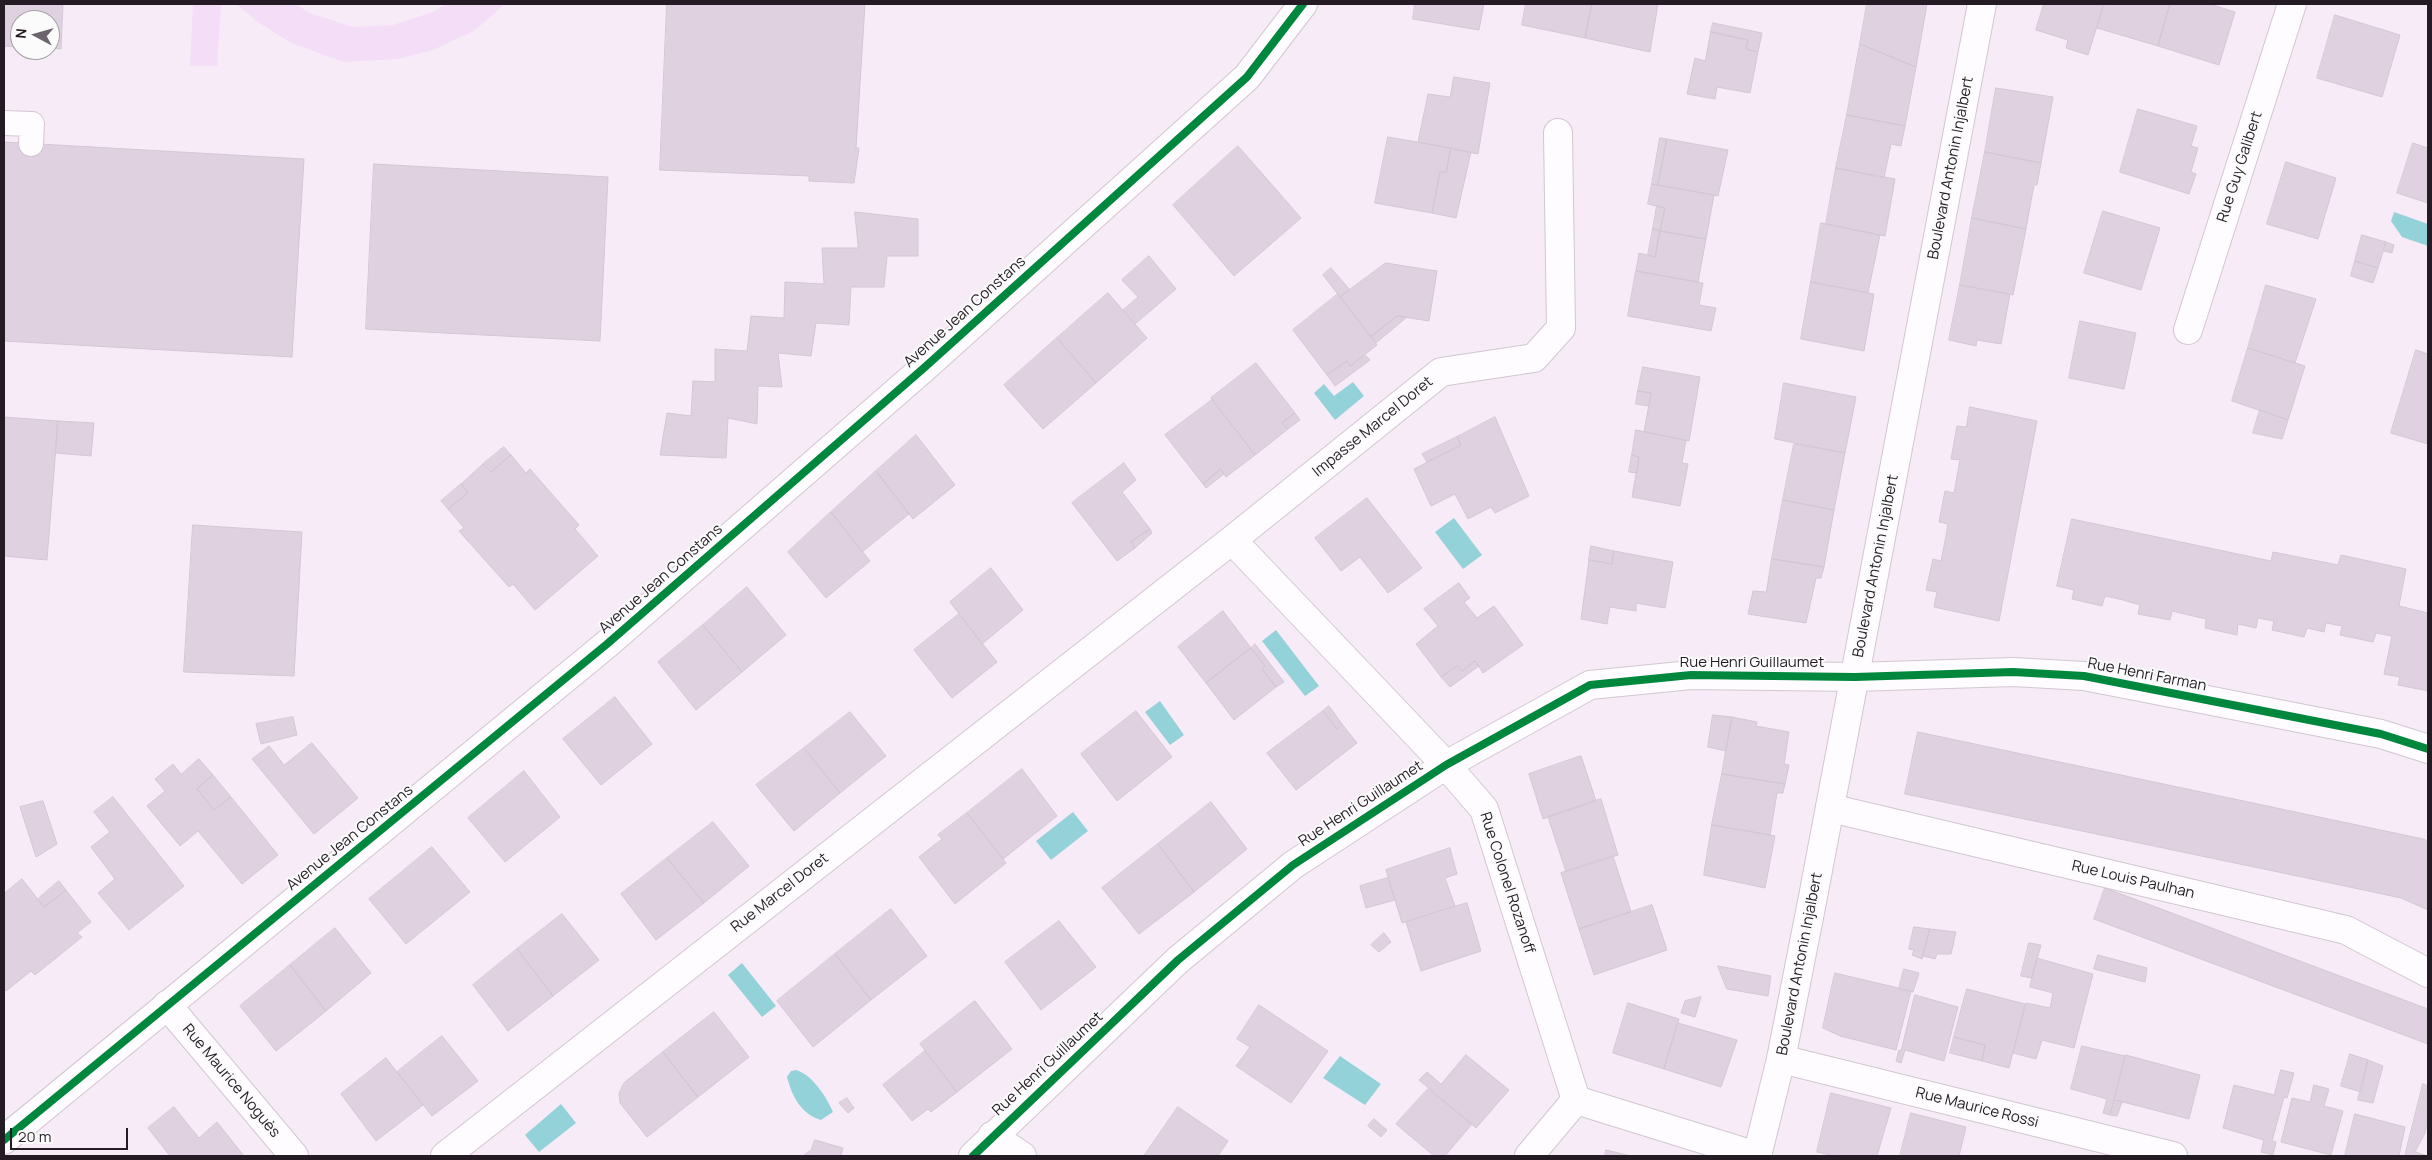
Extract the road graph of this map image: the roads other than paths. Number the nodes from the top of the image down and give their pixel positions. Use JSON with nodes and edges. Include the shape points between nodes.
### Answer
{"nodes":[{"id":1,"x":1303,"y":4,"type":"edge"},
{"id":2,"x":1982,"y":4,"type":"edge"},
{"id":3,"x":2292,"y":4,"type":"edge"},
{"id":4,"x":4,"y":123,"type":"edge"},
{"id":5,"x":1558,"y":133,"type":"dead end"},
{"id":6,"x":31,"y":144,"type":"dead end"},
{"id":7,"x":2188,"y":330,"type":"dead end"},
{"id":8,"x":1232,"y":540,"type":"junction"},
{"id":9,"x":1115,"y":629,"type":"joint"},
{"id":10,"x":1855,"y":677,"type":"junction"},
{"id":11,"x":2428,"y":748,"type":"edge"},
{"id":12,"x":1446,"y":765,"type":"junction"},
{"id":13,"x":1830,"y":808,"type":"junction"},
{"id":14,"x":2428,"y":973,"type":"edge"},
{"id":15,"x":167,"y":1005,"type":"junction"},
{"id":16,"x":1781,"y":1059,"type":"junction"},
{"id":17,"x":1576,"y":1100,"type":"junction"},
{"id":18,"x":992,"y":1136,"type":"junction"},
{"id":19,"x":4,"y":1140,"type":"edge"},
{"id":20,"x":294,"y":1156,"type":"edge"},
{"id":21,"x":445,"y":1156,"type":"edge"},
{"id":22,"x":973,"y":1156,"type":"edge"},
{"id":23,"x":1022,"y":1156,"type":"edge"},
{"id":24,"x":1529,"y":1156,"type":"edge"},
{"id":25,"x":1757,"y":1156,"type":"edge"},
{"id":26,"x":2173,"y":1156,"type":"edge"}],
"edges":[{"from":1,"to":15,"type":"street","name":"Avenue Jean Constans","via":[[1247,77],[925,367],[607,644]]},
{"from":2,"to":10,"type":"street","name":"Boulevard Antonin Injalbert"},
{"from":3,"to":7,"type":"street","name":"Rue Guy Galibert"},
{"from":4,"to":6,"type":"lane","via":[[32,124]]},
{"from":5,"to":8,"type":"street","name":"Impasse Marcel Doret","via":[[1561,328],[1534,358],[1441,372]]},
{"from":8,"to":9,"type":"street","name":"Impasse Marcel Doret"},
{"from":8,"to":12,"type":"street","name":"Rue Colonel Rozanoff"},
{"from":9,"to":21,"type":"street","name":"Rue Marcel Doret"},
{"from":10,"to":11,"type":"street","name":"Rue Henri Farman","via":[[2013,672],[2084,676],[2381,734]]},
{"from":10,"to":12,"type":"street","name":"Rue Henri Guillaumet","via":[[1691,675],[1590,685]]},
{"from":10,"to":13,"type":"street","name":"Boulevard Antonin Injalbert"},
{"from":12,"to":17,"type":"street","name":"Rue Colonel Rozanoff","via":[[1484,809]]},
{"from":12,"to":18,"type":"street","name":"Rue Henri Guillaumet","via":[[1293,865],[1178,960]]},
{"from":13,"to":14,"type":"street","name":"Rue Louis Paulhan","via":[[2346,930]]},
{"from":13,"to":16,"type":"street","name":"Boulevard Antonin Injalbert"},
{"from":15,"to":19,"type":"street","name":"Avenue Jean Constans"},
{"from":15,"to":20,"type":"street","name":"Rue Maurice Noguès"},
{"from":16,"to":25,"type":"street","name":"Boulevard Antonin Injalbert"},
{"from":16,"to":26,"type":"street","name":"Rue Maurice Rossi"},
{"from":17,"to":24,"type":"street"},
{"from":17,"to":25,"type":"street"},
{"from":18,"to":22,"type":"street","name":"Rue Henri Guillaumet"},
{"from":18,"to":23,"type":"street"}]}
